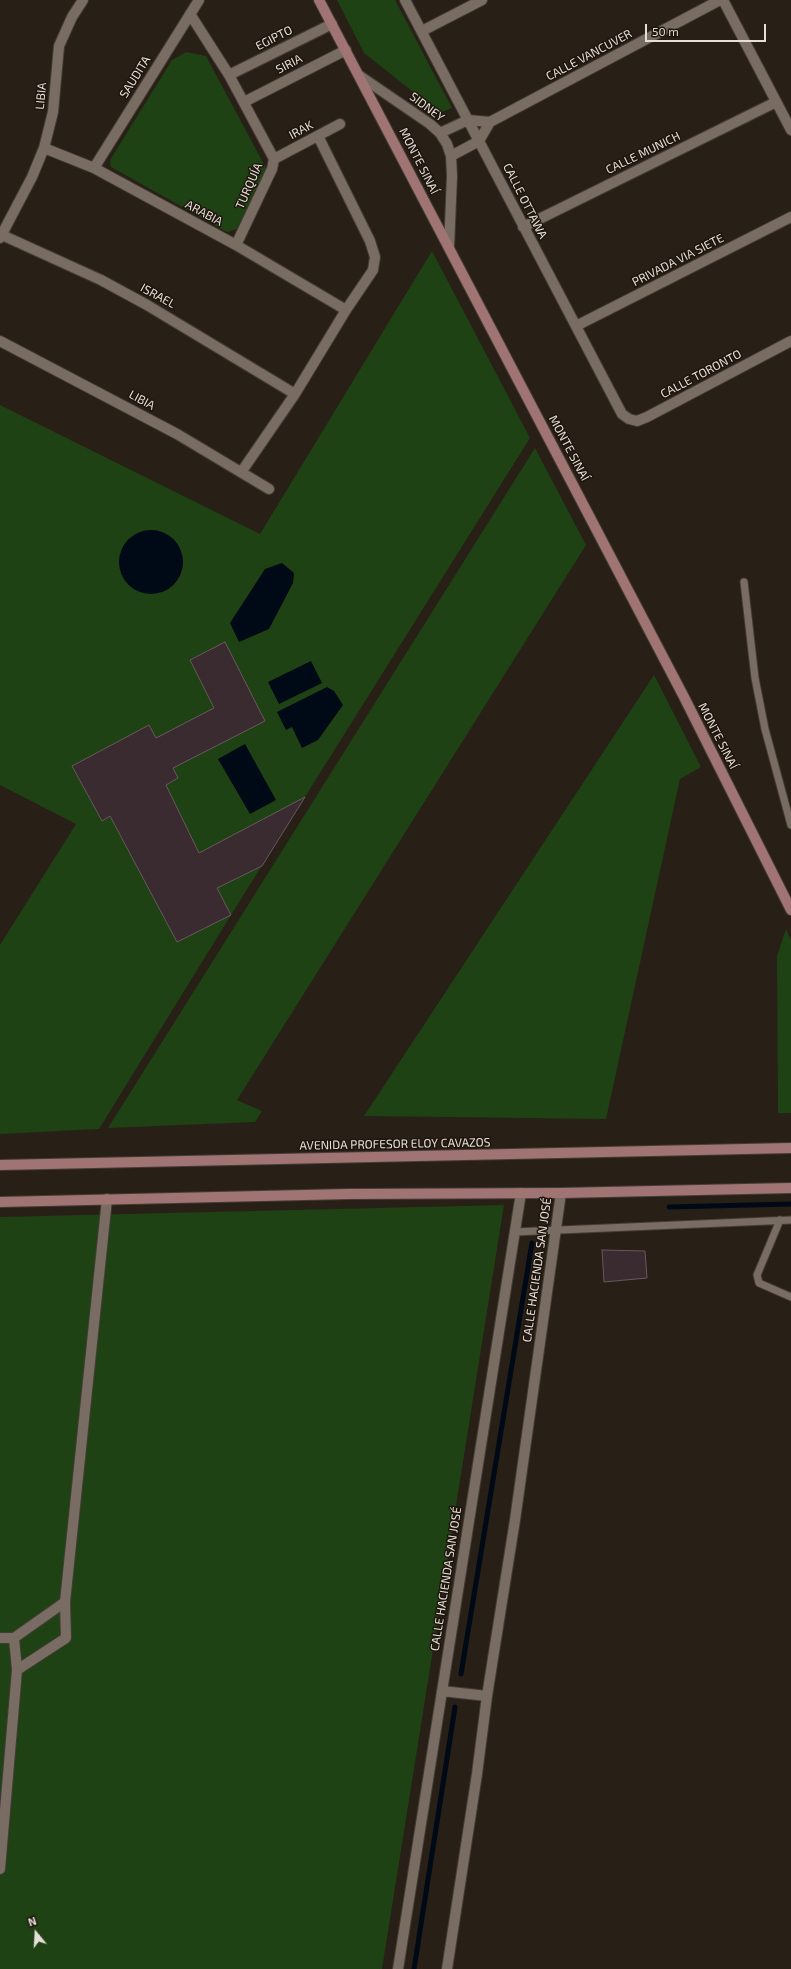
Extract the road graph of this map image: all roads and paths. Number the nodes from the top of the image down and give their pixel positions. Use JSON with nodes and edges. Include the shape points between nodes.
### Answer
{"nodes":[{"id":1,"x":83,"y":0,"type":"edge"},
{"id":2,"x":199,"y":0,"type":"edge"},
{"id":3,"x":320,"y":0,"type":"edge"},
{"id":4,"x":405,"y":0,"type":"edge"},
{"id":5,"x":482,"y":0,"type":"edge"},
{"id":6,"x":722,"y":0,"type":"edge"},
{"id":7,"x":190,"y":14,"type":"junction"},
{"id":8,"x":332,"y":24,"type":"junction"},
{"id":9,"x":422,"y":31,"type":"junction"},
{"id":10,"x":346,"y":50,"type":"junction"},
{"id":11,"x":229,"y":75,"type":"junction"},
{"id":12,"x":360,"y":76,"type":"junction"},
{"id":13,"x":244,"y":102,"type":"junction"},
{"id":14,"x":776,"y":102,"type":"junction"},
{"id":15,"x":468,"y":120,"type":"junction"},
{"id":16,"x":490,"y":122,"type":"junction"},
{"id":17,"x":340,"y":124,"type":"dead end"},
{"id":18,"x":791,"y":130,"type":"edge"},
{"id":19,"x":440,"y":133,"type":"junction"},
{"id":20,"x":318,"y":136,"type":"junction"},
{"id":21,"x":479,"y":141,"type":"junction"},
{"id":22,"x":44,"y":148,"type":"junction"},
{"id":23,"x":451,"y":156,"type":"junction"},
{"id":24,"x":274,"y":159,"type":"junction"},
{"id":25,"x":94,"y":168,"type":"junction"},
{"id":26,"x":791,"y":217,"type":"edge"},
{"id":27,"x":523,"y":227,"type":"junction"},
{"id":28,"x":1,"y":236,"type":"edge"},
{"id":29,"x":236,"y":245,"type":"junction"},
{"id":30,"x":450,"y":248,"type":"junction"},
{"id":31,"x":346,"y":310,"type":"junction"},
{"id":32,"x":576,"y":326,"type":"junction"},
{"id":33,"x":0,"y":341,"type":"edge"},
{"id":34,"x":791,"y":341,"type":"edge"},
{"id":35,"x":295,"y":394,"type":"junction"},
{"id":36,"x":622,"y":414,"type":"joint"},
{"id":37,"x":242,"y":472,"type":"junction"},
{"id":38,"x":269,"y":489,"type":"dead end"},
{"id":39,"x":744,"y":582,"type":"dead end"},
{"id":40,"x":791,"y":825,"type":"edge"},
{"id":41,"x":791,"y":910,"type":"edge"},
{"id":42,"x":791,"y":1148,"type":"edge"},
{"id":43,"x":2,"y":1166,"type":"edge"},
{"id":44,"x":791,"y":1188,"type":"edge"},
{"id":45,"x":521,"y":1193,"type":"junction"},
{"id":46,"x":561,"y":1193,"type":"junction"},
{"id":47,"x":107,"y":1199,"type":"junction"},
{"id":48,"x":0,"y":1202,"type":"edge"},
{"id":49,"x":780,"y":1220,"type":"junction"},
{"id":50,"x":791,"y":1220,"type":"edge"},
{"id":51,"x":556,"y":1231,"type":"junction"},
{"id":52,"x":514,"y":1232,"type":"junction"},
{"id":53,"x":791,"y":1297,"type":"edge"},
{"id":54,"x":65,"y":1602,"type":"junction"},
{"id":55,"x":0,"y":1638,"type":"edge"},
{"id":56,"x":14,"y":1638,"type":"junction"},
{"id":57,"x":17,"y":1670,"type":"junction"},
{"id":58,"x":442,"y":1691,"type":"junction"},
{"id":59,"x":487,"y":1696,"type":"junction"},
{"id":60,"x":5,"y":1749,"type":"edge"},
{"id":61,"x":0,"y":1862,"type":"edge"},
{"id":62,"x":398,"y":1969,"type":"edge"},
{"id":63,"x":447,"y":1969,"type":"edge"}],
"edges":[{"from":1,"to":22,"type":"street","name":"LIBIA","via":[[59,46],[53,112]]},
{"from":2,"to":7,"type":"street","name":"SAUDITA"},
{"from":3,"to":8,"type":"main road","name":"MONTE SINAÍ"},
{"from":4,"to":9,"type":"street","name":"CALLE OTTAWA"},
{"from":5,"to":9,"type":"street"},
{"from":6,"to":14,"type":"street"},
{"from":6,"to":16,"type":"street","name":"CALLE VANCUVER"},
{"from":7,"to":11,"type":"street"},
{"from":7,"to":25,"type":"street","name":"SAUDITA"},
{"from":8,"to":10,"type":"main road","name":"MONTE SINAÍ"},
{"from":8,"to":11,"type":"street","name":"EGIPTO"},
{"from":9,"to":15,"type":"street","name":"CALLE OTTAWA"},
{"from":10,"to":12,"type":"main road","name":"MONTE SINAÍ"},
{"from":10,"to":13,"type":"street","name":"SIRIA"},
{"from":11,"to":13,"type":"street"},
{"from":12,"to":19,"type":"street","name":"SIDNEY"},
{"from":12,"to":30,"type":"main road","name":"MONTE SINAÍ"},
{"from":13,"to":24,"type":"street"},
{"from":14,"to":18,"type":"street"},
{"from":14,"to":27,"type":"street","name":"CALLE MUNICH"},
{"from":15,"to":16,"type":"street"},
{"from":15,"to":19,"type":"street"},
{"from":15,"to":21,"type":"street","name":"CALLE OTTAWA"},
{"from":16,"to":21,"type":"street"},
{"from":17,"to":20,"type":"street","name":"IRAK"},
{"from":19,"to":23,"type":"street","name":"SIDNEY"},
{"from":20,"to":24,"type":"street","name":"IRAK"},
{"from":20,"to":31,"type":"street","via":[[370,240],[375,257],[373,270]]},
{"from":21,"to":23,"type":"street"},
{"from":21,"to":27,"type":"street","name":"CALLE OTTAWA"},
{"from":22,"to":25,"type":"street","name":"ARABIA"},
{"from":22,"to":28,"type":"street","name":"LIBIA"},
{"from":23,"to":30,"type":"street","name":"SIDNEY"},
{"from":24,"to":29,"type":"street","name":"TURQUÍA","via":[[272,169]]},
{"from":25,"to":29,"type":"street","name":"ARABIA"},
{"from":26,"to":32,"type":"street","name":"PRIVADA VIA SIETE"},
{"from":27,"to":32,"type":"street","name":"CALLE OTTAWA"},
{"from":28,"to":35,"type":"street","name":"ISRAEL","via":[[101,280],[141,301]]},
{"from":29,"to":31,"type":"street","name":"ARABIA"},
{"from":30,"to":41,"type":"main road","name":"MONTE SINAÍ","via":[[684,697]]},
{"from":31,"to":35,"type":"street"},
{"from":32,"to":36,"type":"street","name":"CALLE OTTAWA"},
{"from":33,"to":37,"type":"street","name":"LIBIA","via":[[126,406]]},
{"from":34,"to":36,"type":"street","name":"CALLE TORONTO","via":[[647,417],[637,421]]},
{"from":35,"to":37,"type":"street"},
{"from":37,"to":38,"type":"street","name":"LIBIA"},
{"from":39,"to":40,"type":"lane","via":[[755,678],[778,781]]},
{"from":42,"to":43,"type":"main road","name":"AVENIDA PROFESOR ELOY CAVAZOS"},
{"from":44,"to":46,"type":"main road"},
{"from":45,"to":46,"type":"main road"},
{"from":45,"to":47,"type":"main road"},
{"from":45,"to":52,"type":"street","name":"CALLE HACIENDA SAN JOSÉ"},
{"from":46,"to":51,"type":"street","name":"CALLE HACIENDA SAN JOSÉ"},
{"from":47,"to":48,"type":"main road"},
{"from":47,"to":54,"type":"street"},
{"from":49,"to":50,"type":"lane"},
{"from":49,"to":51,"type":"lane"},
{"from":49,"to":53,"type":"lane","via":[[758,1275],[759,1283]]},
{"from":51,"to":52,"type":"lane"},
{"from":51,"to":59,"type":"street","name":"CALLE HACIENDA SAN JOSÉ"},
{"from":52,"to":58,"type":"street","name":"CALLE HACIENDA SAN JOSÉ"},
{"from":54,"to":56,"type":"street"},
{"from":54,"to":57,"type":"street","via":[[66,1638]]},
{"from":55,"to":56,"type":"street"},
{"from":56,"to":57,"type":"street"},
{"from":57,"to":60,"type":"street"},
{"from":58,"to":59,"type":"street"},
{"from":58,"to":62,"type":"street","name":"CALLE HACIENDA SAN JOSÉ"},
{"from":59,"to":63,"type":"street","name":"CALLE HACIENDA SAN JOSÉ"},
{"from":60,"to":61,"type":"street"}]}
